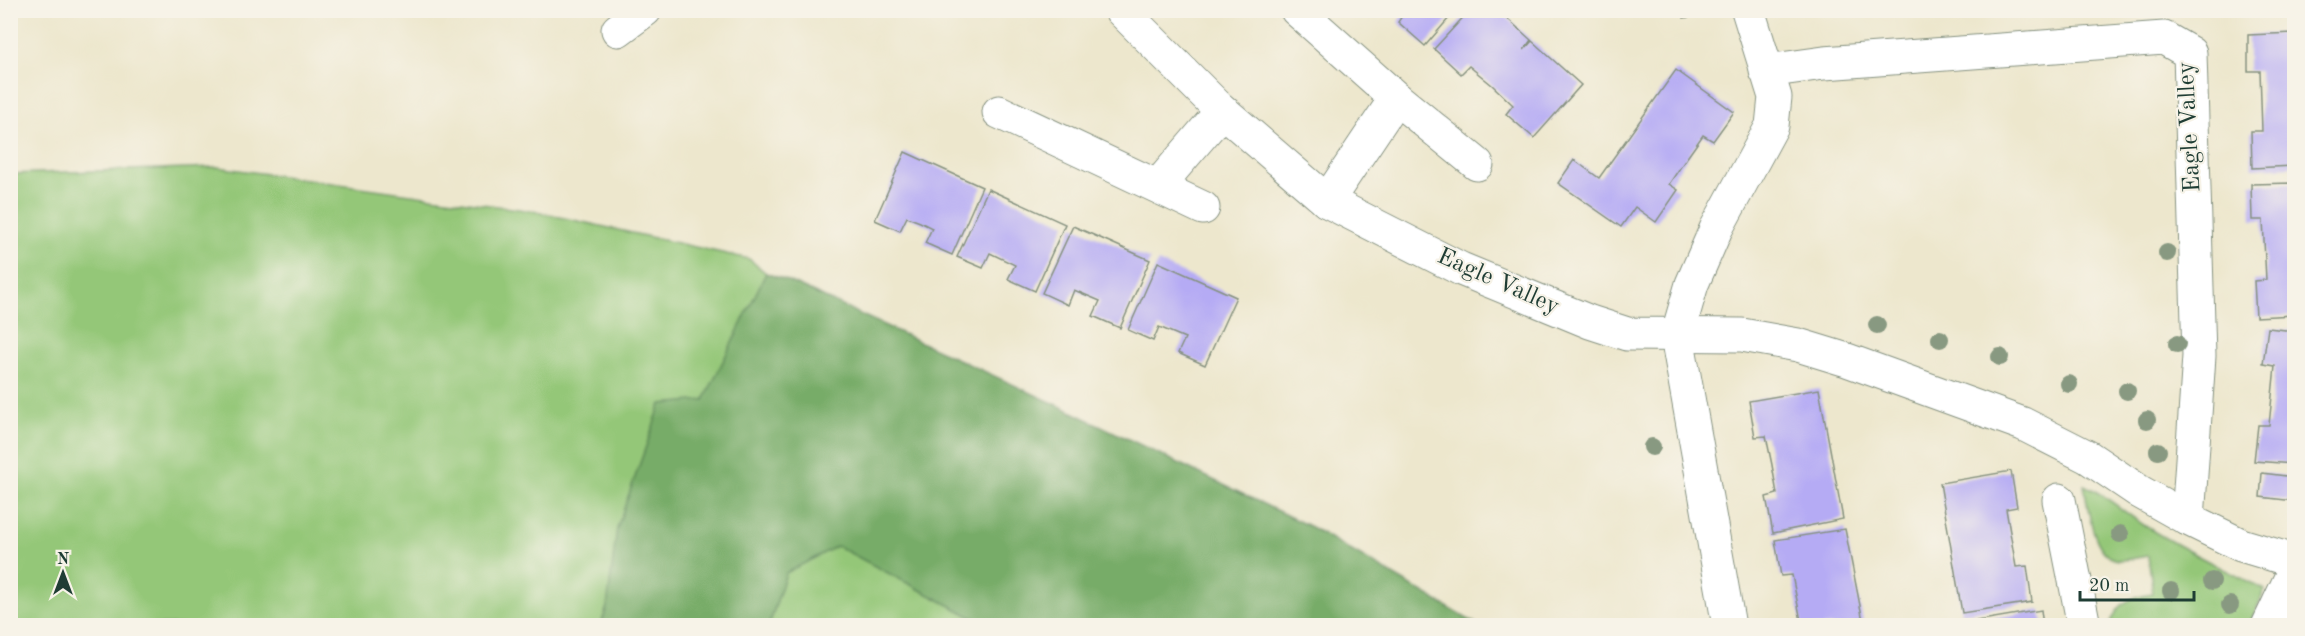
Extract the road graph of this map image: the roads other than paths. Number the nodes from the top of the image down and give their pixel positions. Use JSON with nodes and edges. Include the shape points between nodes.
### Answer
{"nodes":[{"id":1,"x":645,"y":10,"type":"edge"},
{"id":2,"x":1121,"y":10,"type":"edge"},
{"id":3,"x":1297,"y":10,"type":"edge"},
{"id":4,"x":1748,"y":10,"type":"edge"},
{"id":5,"x":618,"y":30,"type":"dead end"},
{"id":6,"x":1766,"y":71,"type":"junction"},
{"id":7,"x":1396,"y":98,"type":"junction"},
{"id":8,"x":1222,"y":111,"type":"junction"},
{"id":9,"x":999,"y":112,"type":"dead end"},
{"id":10,"x":1477,"y":164,"type":"dead end"},
{"id":11,"x":1158,"y":186,"type":"junction"},
{"id":12,"x":1327,"y":201,"type":"junction"},
{"id":13,"x":1203,"y":208,"type":"dead end"},
{"id":14,"x":1677,"y":336,"type":"junction"},
{"id":15,"x":2059,"y":500,"type":"dead end"},
{"id":16,"x":2188,"y":519,"type":"junction"},
{"id":17,"x":2295,"y":561,"type":"edge"},
{"id":18,"x":2295,"y":571,"type":"edge"},
{"id":19,"x":1729,"y":626,"type":"edge"},
{"id":20,"x":2084,"y":626,"type":"edge"},
{"id":21,"x":2268,"y":626,"type":"edge"}],
"edges":[{"from":1,"to":5,"type":"street"},
{"from":2,"to":8,"type":"street","name":"Eagle Valley"},
{"from":3,"to":7,"type":"street"},
{"from":4,"to":6,"type":"street"},
{"from":6,"to":14,"type":"street","via":[[1775,97],[1772,126],[1716,229],[1692,284]]},
{"from":6,"to":16,"type":"street","name":"Eagle Valley","via":[[1824,63],[2164,39],[2190,53],[2199,356]]},
{"from":7,"to":10,"type":"street"},
{"from":7,"to":12,"type":"street"},
{"from":8,"to":11,"type":"street"},
{"from":8,"to":12,"type":"street","name":"Eagle Valley"},
{"from":9,"to":11,"type":"street"},
{"from":11,"to":13,"type":"street"},
{"from":12,"to":14,"type":"street","name":"Eagle Valley","via":[[1461,268],[1590,322],[1627,334]]},
{"from":14,"to":16,"type":"street","name":"Eagle Valley","via":[[1742,336],[1798,345],[1847,360],[2024,424],[2088,457]]},
{"from":14,"to":19,"type":"street"},
{"from":15,"to":20,"type":"street"},
{"from":16,"to":17,"type":"street","name":"Eagle Valley","via":[[2241,545]]},
{"from":18,"to":21,"type":"street"}]}
